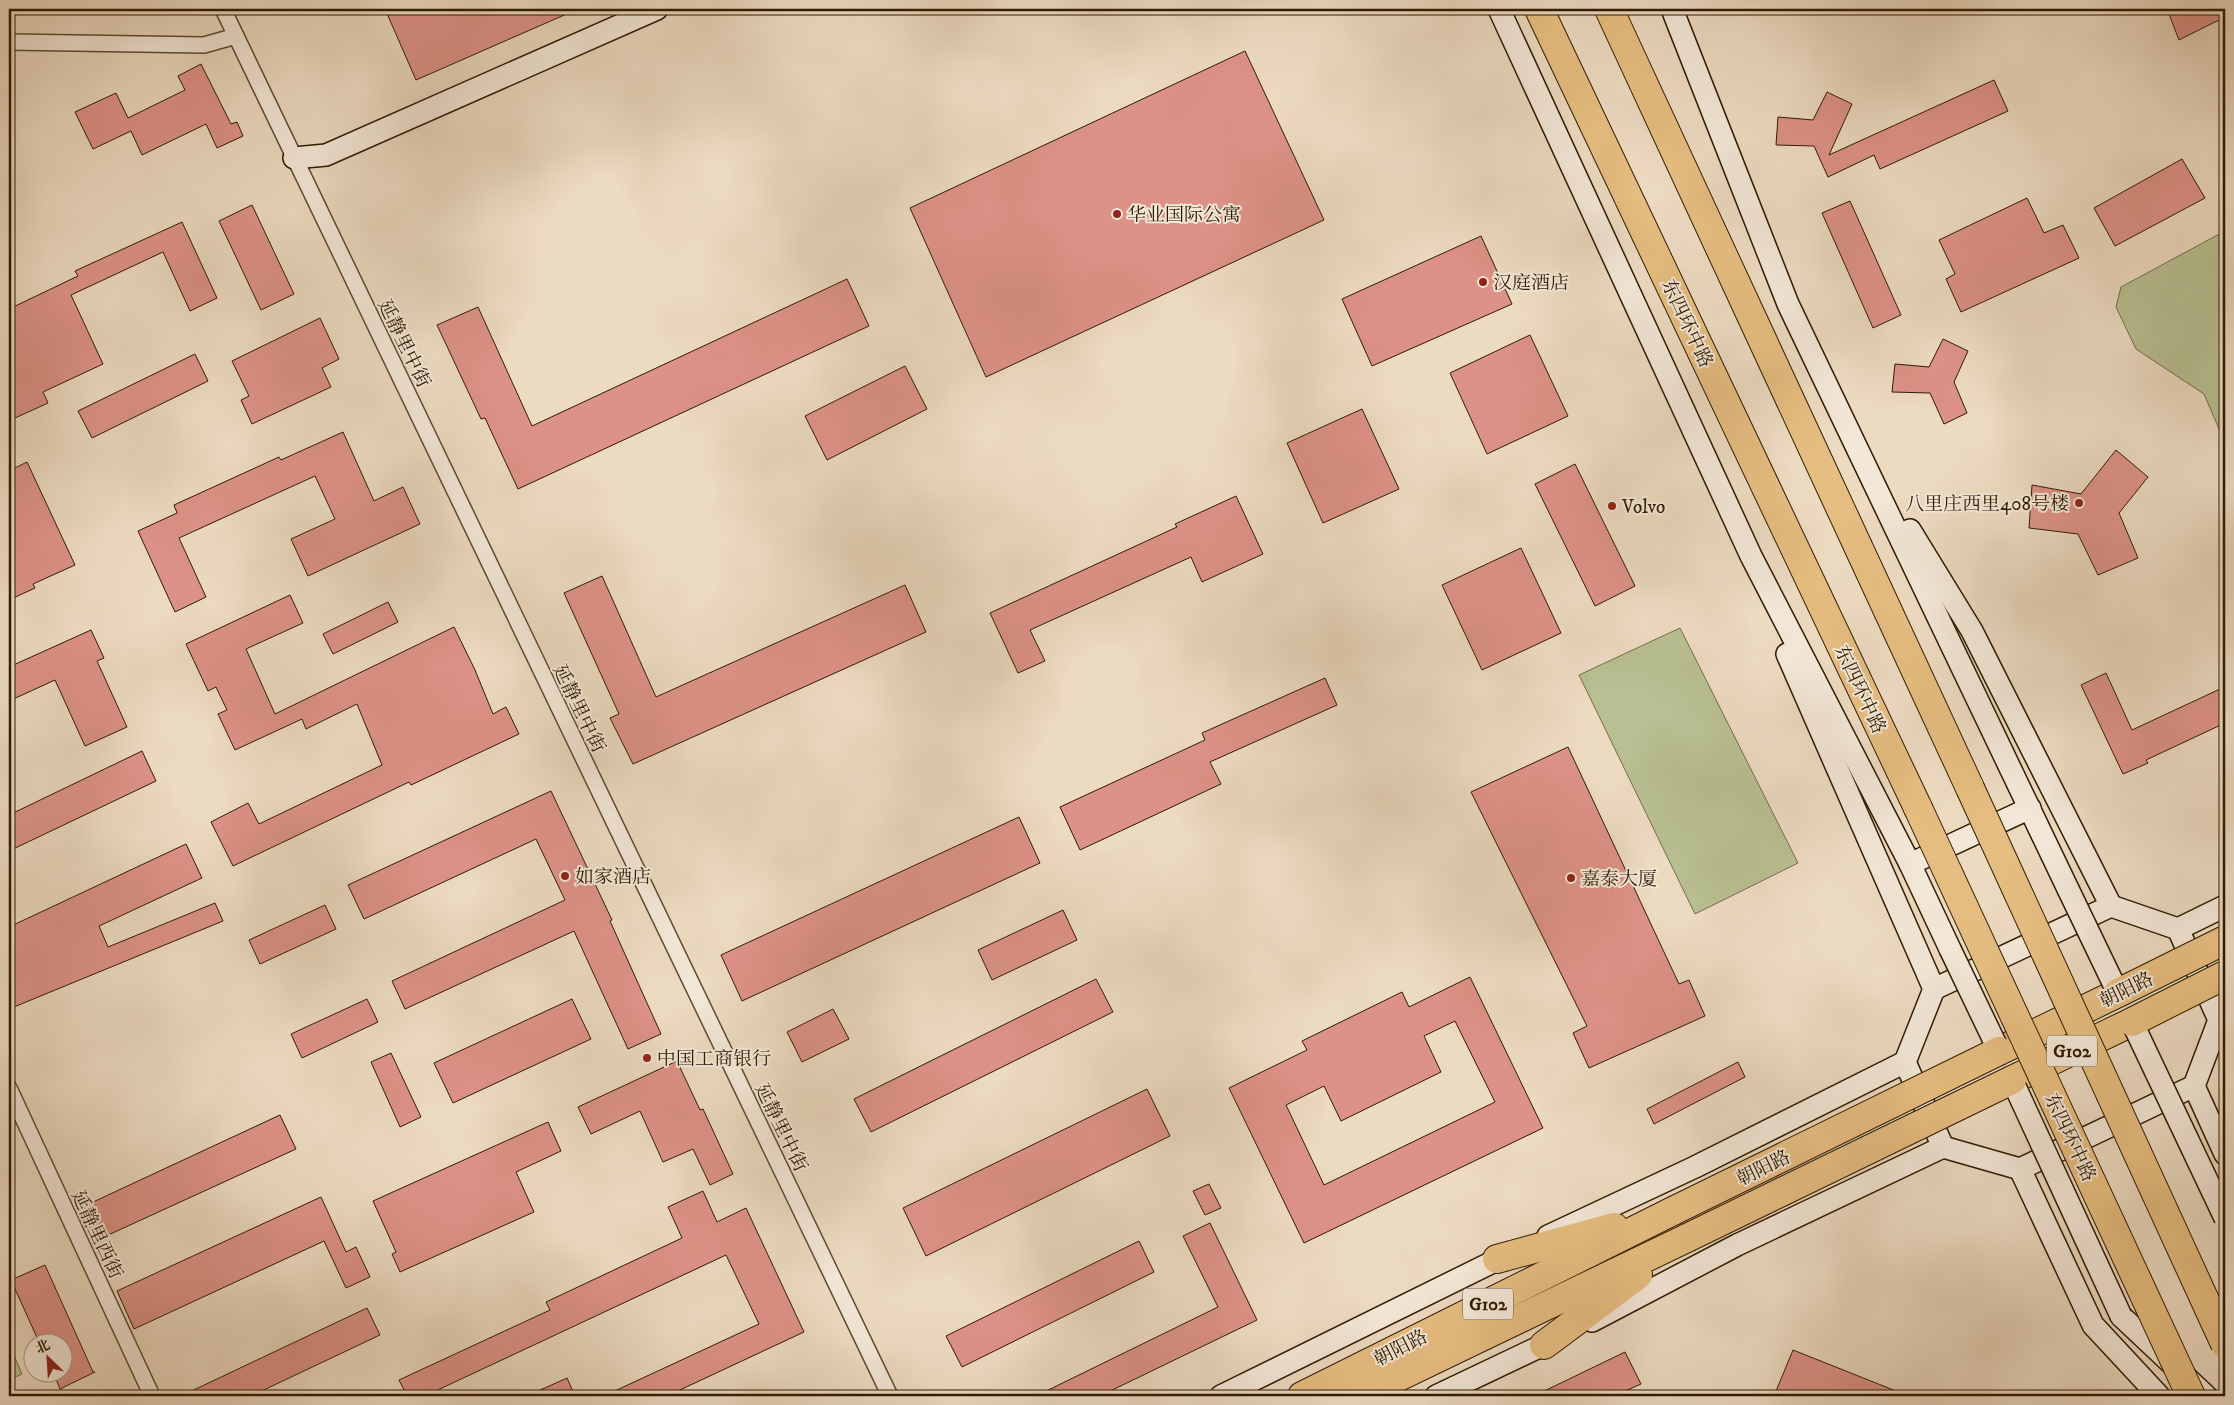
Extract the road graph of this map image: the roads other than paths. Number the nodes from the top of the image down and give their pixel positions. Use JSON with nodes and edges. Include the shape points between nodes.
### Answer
{"nodes":[{"id":1,"x":222,"y":9,"type":"edge"},
{"id":2,"x":657,"y":9,"type":"edge"},
{"id":3,"x":1499,"y":9,"type":"edge"},
{"id":4,"x":1531,"y":9,"type":"edge"},
{"id":5,"x":1539,"y":9,"type":"edge"},
{"id":6,"x":1672,"y":9,"type":"edge"},
{"id":7,"x":1612,"y":13,"type":"edge"},
{"id":8,"x":236,"y":36,"type":"junction"},
{"id":9,"x":9,"y":42,"type":"edge"},
{"id":10,"x":1559,"y":52,"type":"junction"},
{"id":11,"x":294,"y":158,"type":"junction"},
{"id":12,"x":1842,"y":415,"type":"junction"},
{"id":13,"x":1751,"y":556,"type":"junction"},
{"id":14,"x":2030,"y":808,"type":"junction"},
{"id":15,"x":1910,"y":864,"type":"junction"},
{"id":16,"x":2111,"y":906,"type":"junction"},
{"id":17,"x":2225,"y":906,"type":"edge"},
{"id":18,"x":2178,"y":929,"type":"junction"},
{"id":19,"x":2225,"y":940,"type":"edge"},
{"id":20,"x":2225,"y":975,"type":"edge"},
{"id":21,"x":1934,"y":989,"type":"junction"},
{"id":22,"x":2118,"y":993,"type":"junction"},
{"id":23,"x":2222,"y":1019,"type":"edge"},
{"id":24,"x":2132,"y":1022,"type":"junction"},
{"id":25,"x":1999,"y":1051,"type":"junction"},
{"id":26,"x":1905,"y":1062,"type":"junction"},
{"id":27,"x":2012,"y":1080,"type":"junction"},
{"id":28,"x":2194,"y":1086,"type":"junction"},
{"id":29,"x":9,"y":1088,"type":"edge"},
{"id":30,"x":1944,"y":1147,"type":"junction"},
{"id":31,"x":2225,"y":1154,"type":"edge"},
{"id":32,"x":2020,"y":1169,"type":"junction"},
{"id":33,"x":1673,"y":1211,"type":"junction"},
{"id":34,"x":2225,"y":1218,"type":"edge"},
{"id":35,"x":1687,"y":1238,"type":"junction"},
{"id":36,"x":1497,"y":1259,"type":"junction"},
{"id":37,"x":2225,"y":1344,"type":"edge"},
{"id":38,"x":1544,"y":1345,"type":"junction"},
{"id":39,"x":152,"y":1396,"type":"edge"},
{"id":40,"x":890,"y":1396,"type":"edge"},
{"id":41,"x":1221,"y":1396,"type":"edge"},
{"id":42,"x":1302,"y":1396,"type":"edge"},
{"id":43,"x":1358,"y":1396,"type":"edge"},
{"id":44,"x":1436,"y":1396,"type":"edge"},
{"id":45,"x":2159,"y":1396,"type":"edge"},
{"id":46,"x":2191,"y":1396,"type":"edge"},
{"id":47,"x":2206,"y":1396,"type":"edge"}],
"edges":[{"from":1,"to":8,"type":"street","name":"延静里中街"},
{"from":2,"to":11,"type":"street","via":[[326,155]]},
{"from":3,"to":13,"type":"street","name":"东四环中路"},
{"from":4,"to":10,"type":"highway"},
{"from":5,"to":10,"type":"highway","name":"东四环中路"},
{"from":6,"to":12,"type":"street","via":[[1788,304]]},
{"from":7,"to":37,"type":"highway","bridge":true},
{"from":8,"to":9,"type":"street","via":[[204,45]]},
{"from":8,"to":11,"type":"street","name":"延静里中街"},
{"from":10,"to":46,"type":"highway","name":"东四环中路","bridge":true,"via":[[1918,808]]},
{"from":11,"to":40,"type":"street","name":"延静里中街"},
{"from":12,"to":14,"type":"street"},
{"from":12,"to":16,"type":"street","via":[[1972,631]]},
{"from":13,"to":15,"type":"street","name":"东四环中路"},
{"from":13,"to":21,"type":"street","name":"东四环中路","via":[[1783,646]]},
{"from":14,"to":15,"type":"street"},
{"from":14,"to":22,"type":"street","bridge":true},
{"from":15,"to":25,"type":"street","name":"东四环中路","bridge":true},
{"from":16,"to":18,"type":"street"},
{"from":16,"to":21,"type":"street"},
{"from":17,"to":18,"type":"street"},
{"from":18,"to":23,"type":"street"},
{"from":19,"to":22,"type":"highway","name":"朝阳路","number":"G102","bridge":true},
{"from":20,"to":24,"type":"highway","name":"朝阳路","number":"G102","bridge":true},
{"from":21,"to":26,"type":"street"},
{"from":22,"to":24,"type":"street"},
{"from":22,"to":25,"type":"highway","name":"朝阳路","number":"G102","bridge":true},
{"from":23,"to":28,"type":"street"},
{"from":24,"to":27,"type":"highway","name":"朝阳路","number":"G102","bridge":true},
{"from":24,"to":34,"type":"street","bridge":true},
{"from":25,"to":27,"type":"street","name":"东四环中路"},
{"from":25,"to":33,"type":"highway","name":"朝阳路","number":"G102","bridge":true},
{"from":26,"to":30,"type":"street"},
{"from":26,"to":36,"type":"street","name":"朝阳路","via":[[1696,1167]]},
{"from":27,"to":35,"type":"highway","name":"朝阳路","number":"G102","bridge":true},
{"from":27,"to":47,"type":"street","name":"东四环中路","bridge":true,"via":[[2121,1316]]},
{"from":28,"to":31,"type":"street"},
{"from":28,"to":32,"type":"street"},
{"from":29,"to":39,"type":"street","name":"延静里西街"},
{"from":30,"to":32,"type":"street"},
{"from":30,"to":38,"type":"street","via":[[1737,1246]]},
{"from":32,"to":45,"type":"street","via":[[2093,1325]]},
{"from":33,"to":36,"type":"highway"},
{"from":33,"to":42,"type":"highway","name":"朝阳路","number":"G102"},
{"from":35,"to":38,"type":"highway"},
{"from":35,"to":43,"type":"highway","name":"朝阳路","number":"G102"},
{"from":36,"to":41,"type":"street","name":"朝阳路"},
{"from":38,"to":44,"type":"street"}]}
